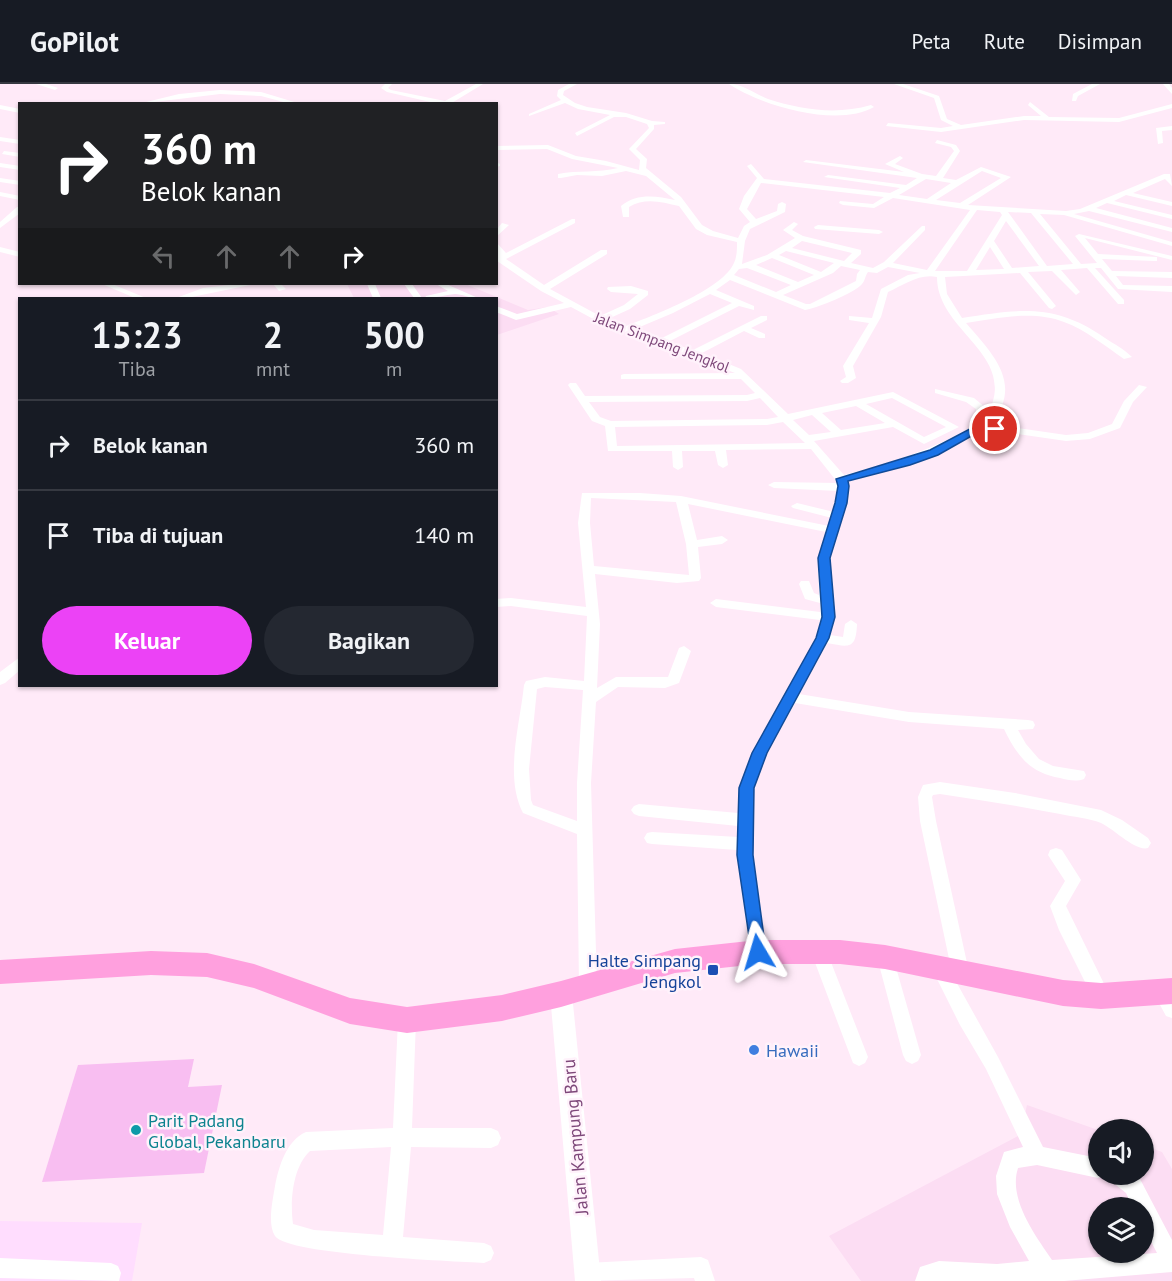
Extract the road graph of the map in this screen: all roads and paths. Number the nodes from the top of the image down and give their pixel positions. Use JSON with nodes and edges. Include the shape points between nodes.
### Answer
{"nodes":[{"id":1,"x":39,"y":84,"type":"edge"},
{"id":2,"x":480,"y":84,"type":"edge"},
{"id":3,"x":574,"y":84,"type":"edge"},
{"id":4,"x":732,"y":84,"type":"edge"},
{"id":5,"x":897,"y":84,"type":"edge"},
{"id":6,"x":1097,"y":84,"type":"edge"},
{"id":7,"x":1166,"y":84,"type":"edge"},
{"id":8,"x":385,"y":85,"type":"edge"},
{"id":9,"x":192,"y":86,"type":"dead end"},
{"id":10,"x":55,"y":88,"type":"dead end"},
{"id":11,"x":204,"y":90,"type":"junction"},
{"id":12,"x":1172,"y":92,"type":"edge"},
{"id":13,"x":423,"y":99,"type":"junction"},
{"id":14,"x":564,"y":100,"type":"junction"},
{"id":15,"x":1074,"y":100,"type":"dead end"},
{"id":16,"x":150,"y":102,"type":"edge"},
{"id":17,"x":294,"y":102,"type":"edge"},
{"id":18,"x":410,"y":102,"type":"edge"},
{"id":19,"x":440,"y":102,"type":"edge"},
{"id":20,"x":447,"y":102,"type":"edge"},
{"id":21,"x":1030,"y":104,"type":"dead end"},
{"id":22,"x":0,"y":107,"type":"edge"},
{"id":23,"x":871,"y":107,"type":"dead end"},
{"id":24,"x":1171,"y":107,"type":"edge"},
{"id":25,"x":17,"y":110,"type":"edge"},
{"id":26,"x":531,"y":115,"type":"dead end"},
{"id":27,"x":622,"y":115,"type":"junction"},
{"id":28,"x":0,"y":116,"type":"edge"},
{"id":29,"x":1047,"y":118,"type":"junction"},
{"id":30,"x":663,"y":123,"type":"dead end"},
{"id":31,"x":888,"y":124,"type":"dead end"},
{"id":32,"x":650,"y":125,"type":"junction"},
{"id":33,"x":962,"y":127,"type":"junction"},
{"id":34,"x":1172,"y":128,"type":"edge"},
{"id":35,"x":577,"y":134,"type":"dead end"},
{"id":36,"x":0,"y":139,"type":"edge"},
{"id":37,"x":18,"y":142,"type":"edge"},
{"id":38,"x":936,"y":142,"type":"dead end"},
{"id":39,"x":1160,"y":143,"type":"dead end"},
{"id":40,"x":498,"y":148,"type":"edge"},
{"id":41,"x":4,"y":153,"type":"dead end"},
{"id":42,"x":18,"y":155,"type":"edge"},
{"id":43,"x":574,"y":158,"type":"junction"},
{"id":44,"x":900,"y":158,"type":"dead end"},
{"id":45,"x":559,"y":160,"type":"dead end"},
{"id":46,"x":806,"y":162,"type":"dead end"},
{"id":47,"x":0,"y":165,"type":"edge"},
{"id":48,"x":751,"y":166,"type":"dead end"},
{"id":49,"x":18,"y":168,"type":"edge"},
{"id":50,"x":627,"y":169,"type":"junction"},
{"id":51,"x":647,"y":174,"type":"junction"},
{"id":52,"x":561,"y":176,"type":"dead end"},
{"id":53,"x":828,"y":177,"type":"dead end"},
{"id":54,"x":924,"y":177,"type":"junction"},
{"id":55,"x":938,"y":179,"type":"junction"},
{"id":56,"x":0,"y":180,"type":"edge"},
{"id":57,"x":760,"y":181,"type":"junction"},
{"id":58,"x":957,"y":182,"type":"junction"},
{"id":59,"x":18,"y":183,"type":"edge"},
{"id":60,"x":1172,"y":183,"type":"edge"},
{"id":61,"x":908,"y":187,"type":"junction"},
{"id":62,"x":1125,"y":193,"type":"junction"},
{"id":63,"x":0,"y":194,"type":"edge"},
{"id":64,"x":894,"y":196,"type":"junction"},
{"id":65,"x":18,"y":198,"type":"edge"},
{"id":66,"x":929,"y":201,"type":"junction"},
{"id":67,"x":1106,"y":201,"type":"junction"},
{"id":68,"x":843,"y":202,"type":"dead end"},
{"id":69,"x":682,"y":204,"type":"junction"},
{"id":70,"x":782,"y":204,"type":"dead end"},
{"id":71,"x":1172,"y":204,"type":"edge"},
{"id":72,"x":961,"y":206,"type":"junction"},
{"id":73,"x":975,"y":208,"type":"junction"},
{"id":74,"x":1088,"y":208,"type":"junction"},
{"id":75,"x":0,"y":210,"type":"edge"},
{"id":76,"x":17,"y":211,"type":"edge"},
{"id":77,"x":1034,"y":212,"type":"junction"},
{"id":78,"x":1005,"y":213,"type":"junction"},
{"id":79,"x":626,"y":215,"type":"dead end"},
{"id":80,"x":1069,"y":215,"type":"junction"},
{"id":81,"x":1172,"y":217,"type":"edge"},
{"id":82,"x":572,"y":221,"type":"dead end"},
{"id":83,"x":755,"y":222,"type":"junction"},
{"id":84,"x":794,"y":224,"type":"dead end"},
{"id":85,"x":505,"y":225,"type":"dead end"},
{"id":86,"x":0,"y":226,"type":"edge"},
{"id":87,"x":818,"y":227,"type":"dead end"},
{"id":88,"x":922,"y":228,"type":"dead end"},
{"id":89,"x":1171,"y":229,"type":"edge"},
{"id":90,"x":498,"y":234,"type":"edge"},
{"id":91,"x":1080,"y":235,"type":"junction"},
{"id":92,"x":800,"y":238,"type":"junction"},
{"id":93,"x":872,"y":238,"type":"dead end"},
{"id":94,"x":1159,"y":240,"type":"junction"},
{"id":95,"x":741,"y":241,"type":"junction"},
{"id":96,"x":990,"y":241,"type":"junction"},
{"id":97,"x":1172,"y":244,"type":"edge"},
{"id":98,"x":865,"y":245,"type":"dead end"},
{"id":99,"x":0,"y":249,"type":"edge"},
{"id":100,"x":786,"y":249,"type":"junction"},
{"id":101,"x":1146,"y":251,"type":"junction"},
{"id":102,"x":604,"y":252,"type":"dead end"},
{"id":103,"x":858,"y":252,"type":"junction"},
{"id":104,"x":18,"y":254,"type":"edge"},
{"id":105,"x":771,"y":255,"type":"junction"},
{"id":106,"x":1096,"y":256,"type":"junction"},
{"id":107,"x":500,"y":257,"type":"edge"},
{"id":108,"x":1172,"y":259,"type":"edge"},
{"id":109,"x":842,"y":264,"type":"junction"},
{"id":110,"x":887,"y":264,"type":"junction"},
{"id":111,"x":748,"y":265,"type":"junction"},
{"id":112,"x":1103,"y":265,"type":"junction"},
{"id":113,"x":1089,"y":266,"type":"junction"},
{"id":114,"x":737,"y":267,"type":"junction"},
{"id":115,"x":1079,"y":267,"type":"junction"},
{"id":116,"x":1045,"y":269,"type":"junction"},
{"id":117,"x":1055,"y":269,"type":"junction"},
{"id":118,"x":865,"y":270,"type":"junction"},
{"id":119,"x":1022,"y":270,"type":"junction"},
{"id":120,"x":1010,"y":271,"type":"junction"},
{"id":121,"x":928,"y":273,"type":"junction"},
{"id":122,"x":970,"y":273,"type":"junction"},
{"id":123,"x":1110,"y":273,"type":"junction"},
{"id":124,"x":821,"y":275,"type":"junction"},
{"id":125,"x":941,"y":275,"type":"junction"},
{"id":126,"x":1172,"y":275,"type":"edge"},
{"id":127,"x":728,"y":276,"type":"junction"},
{"id":128,"x":109,"y":285,"type":"edge"},
{"id":129,"x":244,"y":285,"type":"edge"},
{"id":130,"x":442,"y":285,"type":"edge"},
{"id":131,"x":798,"y":285,"type":"junction"},
{"id":132,"x":544,"y":289,"type":"junction"},
{"id":133,"x":611,"y":289,"type":"dead end"},
{"id":134,"x":1172,"y":289,"type":"edge"},
{"id":135,"x":708,"y":290,"type":"junction"},
{"id":136,"x":457,"y":291,"type":"junction"},
{"id":137,"x":1076,"y":292,"type":"dead end"},
{"id":138,"x":774,"y":296,"type":"junction"},
{"id":139,"x":139,"y":297,"type":"edge"},
{"id":140,"x":183,"y":297,"type":"edge"},
{"id":141,"x":433,"y":297,"type":"edge"},
{"id":142,"x":472,"y":297,"type":"edge"},
{"id":143,"x":1121,"y":302,"type":"dead end"},
{"id":144,"x":739,"y":303,"type":"junction"},
{"id":145,"x":572,"y":304,"type":"junction"},
{"id":146,"x":1052,"y":306,"type":"dead end"},
{"id":147,"x":751,"y":308,"type":"dead end"},
{"id":148,"x":498,"y":310,"type":"edge"},
{"id":149,"x":516,"y":317,"type":"junction"},
{"id":150,"x":764,"y":318,"type":"dead end"},
{"id":151,"x":852,"y":318,"type":"dead end"},
{"id":152,"x":600,"y":319,"type":"junction"},
{"id":153,"x":878,"y":320,"type":"junction"},
{"id":154,"x":959,"y":321,"type":"junction"},
{"id":155,"x":498,"y":323,"type":"edge"},
{"id":156,"x":744,"y":328,"type":"junction"},
{"id":157,"x":627,"y":329,"type":"junction"},
{"id":158,"x":762,"y":336,"type":"dead end"},
{"id":159,"x":660,"y":342,"type":"junction"},
{"id":160,"x":694,"y":353,"type":"junction"},
{"id":161,"x":1127,"y":357,"type":"dead end"},
{"id":162,"x":743,"y":376,"type":"junction"},
{"id":163,"x":624,"y":377,"type":"dead end"},
{"id":164,"x":845,"y":381,"type":"dead end"},
{"id":165,"x":573,"y":385,"type":"dead end"},
{"id":166,"x":1142,"y":387,"type":"dead end"},
{"id":167,"x":938,"y":391,"type":"dead end"},
{"id":168,"x":763,"y":394,"type":"junction"},
{"id":169,"x":584,"y":399,"type":"junction"},
{"id":170,"x":858,"y":403,"type":"junction"},
{"id":171,"x":814,"y":412,"type":"junction"},
{"id":172,"x":785,"y":419,"type":"junction"},
{"id":173,"x":610,"y":424,"type":"junction"},
{"id":174,"x":894,"y":424,"type":"junction"},
{"id":175,"x":981,"y":426,"type":"junction"},
{"id":176,"x":839,"y":433,"type":"junction"},
{"id":177,"x":809,"y":443,"type":"junction"},
{"id":178,"x":720,"y":448,"type":"junction"},
{"id":179,"x":677,"y":449,"type":"junction"},
{"id":180,"x":723,"y":465,"type":"dead end"},
{"id":181,"x":678,"y":467,"type":"dead end"},
{"id":182,"x":843,"y":482,"type":"junction"},
{"id":183,"x":774,"y":485,"type":"dead end"},
{"id":184,"x":681,"y":499,"type":"junction"},
{"id":185,"x":797,"y":506,"type":"dead end"},
{"id":186,"x":835,"y":523,"type":"junction"},
{"id":187,"x":722,"y":540,"type":"dead end"},
{"id":188,"x":692,"y":544,"type":"junction"},
{"id":189,"x":589,"y":569,"type":"junction"},
{"id":190,"x":805,"y":584,"type":"dead end"},
{"id":191,"x":827,"y":601,"type":"junction"},
{"id":192,"x":716,"y":603,"type":"dead end"},
{"id":193,"x":498,"y":604,"type":"edge"},
{"id":194,"x":593,"y":612,"type":"junction"},
{"id":195,"x":828,"y":617,"type":"junction"},
{"id":196,"x":851,"y":624,"type":"dead end"},
{"id":197,"x":823,"y":638,"type":"junction"},
{"id":198,"x":684,"y":651,"type":"dead end"},
{"id":199,"x":18,"y":664,"type":"edge"},
{"id":200,"x":590,"y":670,"type":"junction"},
{"id":201,"x":0,"y":680,"type":"edge"},
{"id":202,"x":616,"y":682,"type":"junction"},
{"id":203,"x":589,"y":693,"type":"junction"},
{"id":204,"x":792,"y":697,"type":"junction"},
{"id":205,"x":1008,"y":724,"type":"junction"},
{"id":206,"x":1028,"y":725,"type":"dead end"},
{"id":207,"x":1079,"y":775,"type":"dead end"},
{"id":208,"x":639,"y":810,"type":"dead end"},
{"id":209,"x":745,"y":820,"type":"junction"},
{"id":210,"x":584,"y":830,"type":"junction"},
{"id":211,"x":652,"y":838,"type":"dead end"},
{"id":212,"x":1143,"y":843,"type":"dead end"},
{"id":213,"x":745,"y":844,"type":"junction"},
{"id":214,"x":1056,"y":855,"type":"dead end"},
{"id":215,"x":758,"y":952,"type":"junction"},
{"id":216,"x":819,"y":952,"type":"junction"},
{"id":217,"x":885,"y":957,"type":"junction"},
{"id":218,"x":950,"y":969,"type":"junction"},
{"id":219,"x":0,"y":972,"type":"edge"},
{"id":220,"x":588,"y":986,"type":"junction"},
{"id":221,"x":561,"y":994,"type":"junction"},
{"id":222,"x":1101,"y":996,"type":"junction"},
{"id":223,"x":1168,"y":998,"type":"edge"},
{"id":224,"x":407,"y":1020,"type":"junction"},
{"id":225,"x":912,"y":1055,"type":"dead end"},
{"id":226,"x":859,"y":1057,"type":"dead end"},
{"id":227,"x":402,"y":1137,"type":"junction"},
{"id":228,"x":491,"y":1138,"type":"dead end"},
{"id":229,"x":1037,"y":1155,"type":"junction"},
{"id":230,"x":1088,"y":1166,"type":"edge"},
{"id":231,"x":1132,"y":1185,"type":"edge"},
{"id":232,"x":392,"y":1245,"type":"junction"},
{"id":233,"x":484,"y":1252,"type":"dead end"},
{"id":234,"x":1172,"y":1262,"type":"edge"},
{"id":235,"x":0,"y":1268,"type":"edge"},
{"id":236,"x":35,"y":1275,"type":"edge"},
{"id":237,"x":1050,"y":1275,"type":"edge"},
{"id":238,"x":588,"y":1277,"type":"edge"},
{"id":239,"x":109,"y":1281,"type":"edge"},
{"id":240,"x":705,"y":1281,"type":"edge"},
{"id":241,"x":925,"y":1281,"type":"edge"}],
"edges":[{"from":1,"to":10,"type":"street"},
{"from":2,"to":20,"type":"street"},
{"from":3,"to":14,"type":"street","via":[[561,90]]},
{"from":4,"to":23,"type":"street","via":[[770,101],[820,111],[850,114]]},
{"from":5,"to":33,"type":"street","via":[[935,96],[944,120]]},
{"from":6,"to":15,"type":"street","via":[[1076,94]]},
{"from":7,"to":12,"type":"street"},
{"from":8,"to":13,"type":"street","via":[[388,91]]},
{"from":9,"to":11,"type":"street"},
{"from":11,"to":16,"type":"street"},
{"from":11,"to":17,"type":"street","via":[[268,93]]},
{"from":13,"to":18,"type":"street"},
{"from":13,"to":19,"type":"street"},
{"from":14,"to":26,"type":"street"},
{"from":14,"to":27,"type":"street","via":[[581,108]]},
{"from":21,"to":29,"type":"street"},
{"from":22,"to":25,"type":"street"},
{"from":24,"to":29,"type":"street","via":[[1119,120]]},
{"from":25,"to":28,"type":"street"},
{"from":27,"to":32,"type":"street"},
{"from":27,"to":35,"type":"street"},
{"from":29,"to":33,"type":"street"},
{"from":30,"to":32,"type":"street"},
{"from":31,"to":33,"type":"street","via":[[933,130]]},
{"from":32,"to":51,"type":"street","via":[[650,132],[632,149],[644,159],[642,168]]},
{"from":34,"to":39,"type":"street","via":[[1158,129]]},
{"from":36,"to":37,"type":"street"},
{"from":38,"to":55,"type":"street","via":[[957,150]]},
{"from":40,"to":43,"type":"street","via":[[548,147]]},
{"from":41,"to":42,"type":"street"},
{"from":43,"to":45,"type":"street"},
{"from":43,"to":50,"type":"street"},
{"from":44,"to":54,"type":"street","via":[[889,164]]},
{"from":46,"to":54,"type":"street"},
{"from":47,"to":49,"type":"street"},
{"from":48,"to":57,"type":"street"},
{"from":50,"to":51,"type":"street"},
{"from":50,"to":52,"type":"street"},
{"from":51,"to":69,"type":"street"},
{"from":53,"to":61,"type":"street"},
{"from":54,"to":55,"type":"street"},
{"from":54,"to":61,"type":"street"},
{"from":55,"to":58,"type":"street"},
{"from":56,"to":59,"type":"street"},
{"from":57,"to":64,"type":"street"},
{"from":57,"to":83,"type":"street","via":[[753,186],[743,207]]},
{"from":58,"to":66,"type":"street"},
{"from":58,"to":72,"type":"street","via":[[981,169],[1007,177]]},
{"from":60,"to":62,"type":"street","via":[[1167,176]]},
{"from":61,"to":64,"type":"street"},
{"from":62,"to":67,"type":"street"},
{"from":62,"to":71,"type":"street"},
{"from":63,"to":65,"type":"street"},
{"from":64,"to":66,"type":"street"},
{"from":64,"to":68,"type":"street","via":[[873,207]]},
{"from":66,"to":72,"type":"street"},
{"from":67,"to":74,"type":"street"},
{"from":67,"to":81,"type":"street"},
{"from":69,"to":79,"type":"street","via":[[638,200],[625,206]]},
{"from":69,"to":95,"type":"street","via":[[704,230]]},
{"from":70,"to":83,"type":"street","via":[[781,212]]},
{"from":72,"to":73,"type":"street"},
{"from":73,"to":78,"type":"street"},
{"from":73,"to":121,"type":"street"},
{"from":74,"to":80,"type":"street"},
{"from":74,"to":89,"type":"street"},
{"from":75,"to":76,"type":"street"},
{"from":76,"to":86,"type":"street"},
{"from":77,"to":78,"type":"street"},
{"from":77,"to":80,"type":"street"},
{"from":77,"to":115,"type":"street"},
{"from":78,"to":96,"type":"street"},
{"from":78,"to":116,"type":"street"},
{"from":80,"to":91,"type":"street"},
{"from":80,"to":94,"type":"street"},
{"from":82,"to":107,"type":"street"},
{"from":83,"to":95,"type":"street"},
{"from":84,"to":92,"type":"street","via":[[787,230]]},
{"from":85,"to":90,"type":"street"},
{"from":87,"to":93,"type":"street","via":[[879,231]]},
{"from":88,"to":110,"type":"street"},
{"from":89,"to":94,"type":"street"},
{"from":91,"to":101,"type":"street"},
{"from":91,"to":106,"type":"street"},
{"from":92,"to":100,"type":"street"},
{"from":92,"to":103,"type":"street"},
{"from":94,"to":97,"type":"street"},
{"from":94,"to":101,"type":"street"},
{"from":95,"to":114,"type":"street"},
{"from":96,"to":120,"type":"street"},
{"from":96,"to":122,"type":"street"},
{"from":98,"to":103,"type":"street"},
{"from":99,"to":104,"type":"street"},
{"from":100,"to":105,"type":"street"},
{"from":100,"to":109,"type":"street"},
{"from":101,"to":108,"type":"street"},
{"from":102,"to":132,"type":"street"},
{"from":103,"to":109,"type":"street"},
{"from":105,"to":111,"type":"street"},
{"from":105,"to":124,"type":"street"},
{"from":106,"to":108,"type":"street"},
{"from":106,"to":112,"type":"street"},
{"from":107,"to":132,"type":"street","name":"Jalan Simpang Jengkol"},
{"from":109,"to":118,"type":"street"},
{"from":109,"to":124,"type":"street"},
{"from":110,"to":118,"type":"street","via":[[878,270]]},
{"from":110,"to":121,"type":"street"},
{"from":111,"to":114,"type":"street"},
{"from":111,"to":131,"type":"street"},
{"from":112,"to":113,"type":"street"},
{"from":112,"to":123,"type":"street"},
{"from":113,"to":115,"type":"street"},
{"from":113,"to":143,"type":"street"},
{"from":114,"to":127,"type":"street"},
{"from":115,"to":117,"type":"street"},
{"from":116,"to":117,"type":"street"},
{"from":116,"to":119,"type":"street"},
{"from":117,"to":137,"type":"street"},
{"from":118,"to":138,"type":"street","via":[[860,282],[812,306]]},
{"from":119,"to":120,"type":"street"},
{"from":119,"to":146,"type":"street"},
{"from":120,"to":122,"type":"street"},
{"from":121,"to":125,"type":"street"},
{"from":121,"to":153,"type":"street","via":[[884,291]]},
{"from":122,"to":125,"type":"street"},
{"from":123,"to":126,"type":"street"},
{"from":123,"to":134,"type":"street","via":[[1121,287]]},
{"from":124,"to":131,"type":"street"},
{"from":125,"to":154,"type":"street","via":[[942,294]]},
{"from":127,"to":135,"type":"street"},
{"from":127,"to":138,"type":"street"},
{"from":128,"to":139,"type":"street"},
{"from":129,"to":140,"type":"street"},
{"from":130,"to":136,"type":"street"},
{"from":131,"to":138,"type":"street"},
{"from":132,"to":145,"type":"street","name":"Jalan Simpang Jengkol"},
{"from":133,"to":152,"type":"street","via":[[631,288],[645,293],[627,307]]},
{"from":135,"to":144,"type":"street"},
{"from":135,"to":157,"type":"street"},
{"from":136,"to":141,"type":"street"},
{"from":136,"to":142,"type":"street"},
{"from":144,"to":147,"type":"street"},
{"from":144,"to":159,"type":"street"},
{"from":145,"to":149,"type":"street"},
{"from":145,"to":152,"type":"street","name":"Jalan Simpang Jengkol"},
{"from":148,"to":149,"type":"street"},
{"from":149,"to":155,"type":"street"},
{"from":150,"to":156,"type":"street"},
{"from":151,"to":153,"type":"street"},
{"from":152,"to":157,"type":"street","name":"Jalan Simpang Jengkol"},
{"from":153,"to":164,"type":"street","via":[[848,366],[851,378]]},
{"from":154,"to":161,"type":"street","via":[[1012,313],[1058,316]]},
{"from":154,"to":175,"type":"street","via":[[993,363],[1000,379],[995,408],[988,422]]},
{"from":156,"to":158,"type":"street"},
{"from":156,"to":160,"type":"street"},
{"from":157,"to":159,"type":"street","name":"Jalan Simpang Jengkol"},
{"from":159,"to":160,"type":"street","name":"Jalan Simpang Jengkol"},
{"from":160,"to":162,"type":"street","name":"Jalan Simpang Jengkol"},
{"from":162,"to":163,"type":"street"},
{"from":162,"to":168,"type":"street","name":"Jalan Simpang Jengkol"},
{"from":165,"to":169,"type":"street"},
{"from":166,"to":175,"type":"street","via":[[1129,401],[1116,426],[1090,436],[1066,438]]},
{"from":167,"to":175,"type":"street","via":[[973,401],[981,408]]},
{"from":168,"to":169,"type":"street","via":[[747,398]]},
{"from":168,"to":172,"type":"street","name":"Jalan Simpang Jengkol"},
{"from":169,"to":173,"type":"street","via":[[596,419]]},
{"from":170,"to":171,"type":"street"},
{"from":170,"to":174,"type":"street"},
{"from":170,"to":174,"type":"street","via":[[893,395],[954,427],[924,441]]},
{"from":171,"to":172,"type":"street"},
{"from":171,"to":176,"type":"street"},
{"from":172,"to":173,"type":"street"},
{"from":172,"to":177,"type":"street","name":"Jalan Simpang Jengkol"},
{"from":173,"to":179,"type":"street","via":[[612,449]]},
{"from":174,"to":176,"type":"street"},
{"from":175,"to":182,"type":"street","via":[[934,452]]},
{"from":176,"to":177,"type":"street"},
{"from":177,"to":178,"type":"street"},
{"from":177,"to":182,"type":"street","name":"Jalan Simpang Jengkol"},
{"from":178,"to":179,"type":"street"},
{"from":178,"to":180,"type":"street"},
{"from":179,"to":181,"type":"street"},
{"from":182,"to":183,"type":"street"},
{"from":182,"to":186,"type":"street"},
{"from":184,"to":186,"type":"street"},
{"from":184,"to":188,"type":"street"},
{"from":184,"to":189,"type":"street","via":[[586,495],[584,523]]},
{"from":185,"to":186,"type":"street"},
{"from":186,"to":191,"type":"street","via":[[824,558]]},
{"from":187,"to":188,"type":"street"},
{"from":188,"to":189,"type":"street","via":[[696,574],[692,580]]},
{"from":189,"to":194,"type":"street"},
{"from":190,"to":191,"type":"street","via":[[809,596]]},
{"from":191,"to":195,"type":"street"},
{"from":192,"to":195,"type":"street"},
{"from":193,"to":194,"type":"street","via":[[524,610],[544,607]]},
{"from":194,"to":200,"type":"street"},
{"from":195,"to":197,"type":"street"},
{"from":196,"to":197,"type":"street","via":[[846,642]]},
{"from":197,"to":204,"type":"street"},
{"from":198,"to":202,"type":"street","via":[[672,681]]},
{"from":199,"to":201,"type":"street"},
{"from":200,"to":202,"type":"street"},
{"from":200,"to":203,"type":"street"},
{"from":202,"to":203,"type":"street"},
{"from":203,"to":210,"type":"street"},
{"from":203,"to":210,"type":"street","via":[[545,682],[531,685],[521,779],[521,797],[528,809]]},
{"from":204,"to":205,"type":"street","via":[[914,719]]},
{"from":204,"to":209,"type":"street","via":[[750,774]]},
{"from":205,"to":206,"type":"street"},
{"from":205,"to":207,"type":"street","via":[[1020,748],[1034,764]]},
{"from":208,"to":209,"type":"street"},
{"from":209,"to":213,"type":"street"},
{"from":210,"to":220,"type":"street"},
{"from":211,"to":213,"type":"street"},
{"from":212,"to":218,"type":"street","via":[[1113,821],[1093,814],[1015,799],[928,789],[925,797]]},
{"from":213,"to":215,"type":"street"},
{"from":214,"to":222,"type":"street","via":[[1073,880],[1058,906]]},
{"from":215,"to":216,"type":"main road"},
{"from":215,"to":220,"type":"main road","via":[[675,961]]},
{"from":216,"to":217,"type":"main road"},
{"from":216,"to":226,"type":"street"},
{"from":217,"to":218,"type":"main road"},
{"from":217,"to":225,"type":"street"},
{"from":218,"to":222,"type":"main road","via":[[1039,989]]},
{"from":218,"to":229,"type":"street","via":[[966,1019]]},
{"from":219,"to":224,"type":"main road","via":[[152,963],[207,965],[254,976],[351,1011]]},
{"from":220,"to":221,"type":"main road"},
{"from":221,"to":224,"type":"main road","via":[[474,1013]]},
{"from":221,"to":238,"type":"street","name":"Jalan Kampung Baru"},
{"from":222,"to":223,"type":"main road"},
{"from":224,"to":227,"type":"street"},
{"from":227,"to":228,"type":"street"},
{"from":227,"to":232,"type":"street"},
{"from":227,"to":232,"type":"street","via":[[303,1144],[290,1162],[282,1205],[283,1230],[290,1235]]},
{"from":229,"to":230,"type":"street"},
{"from":229,"to":237,"type":"street","via":[[1011,1159],[1005,1183],[1014,1212]]},
{"from":231,"to":234,"type":"street"},
{"from":232,"to":233,"type":"street"},
{"from":234,"to":237,"type":"street"},
{"from":235,"to":236,"type":"street"},
{"from":236,"to":239,"type":"street","via":[[111,1273]]},
{"from":237,"to":241,"type":"street","via":[[939,1271],[927,1274]]},
{"from":238,"to":240,"type":"street","via":[[701,1267]]}]}
